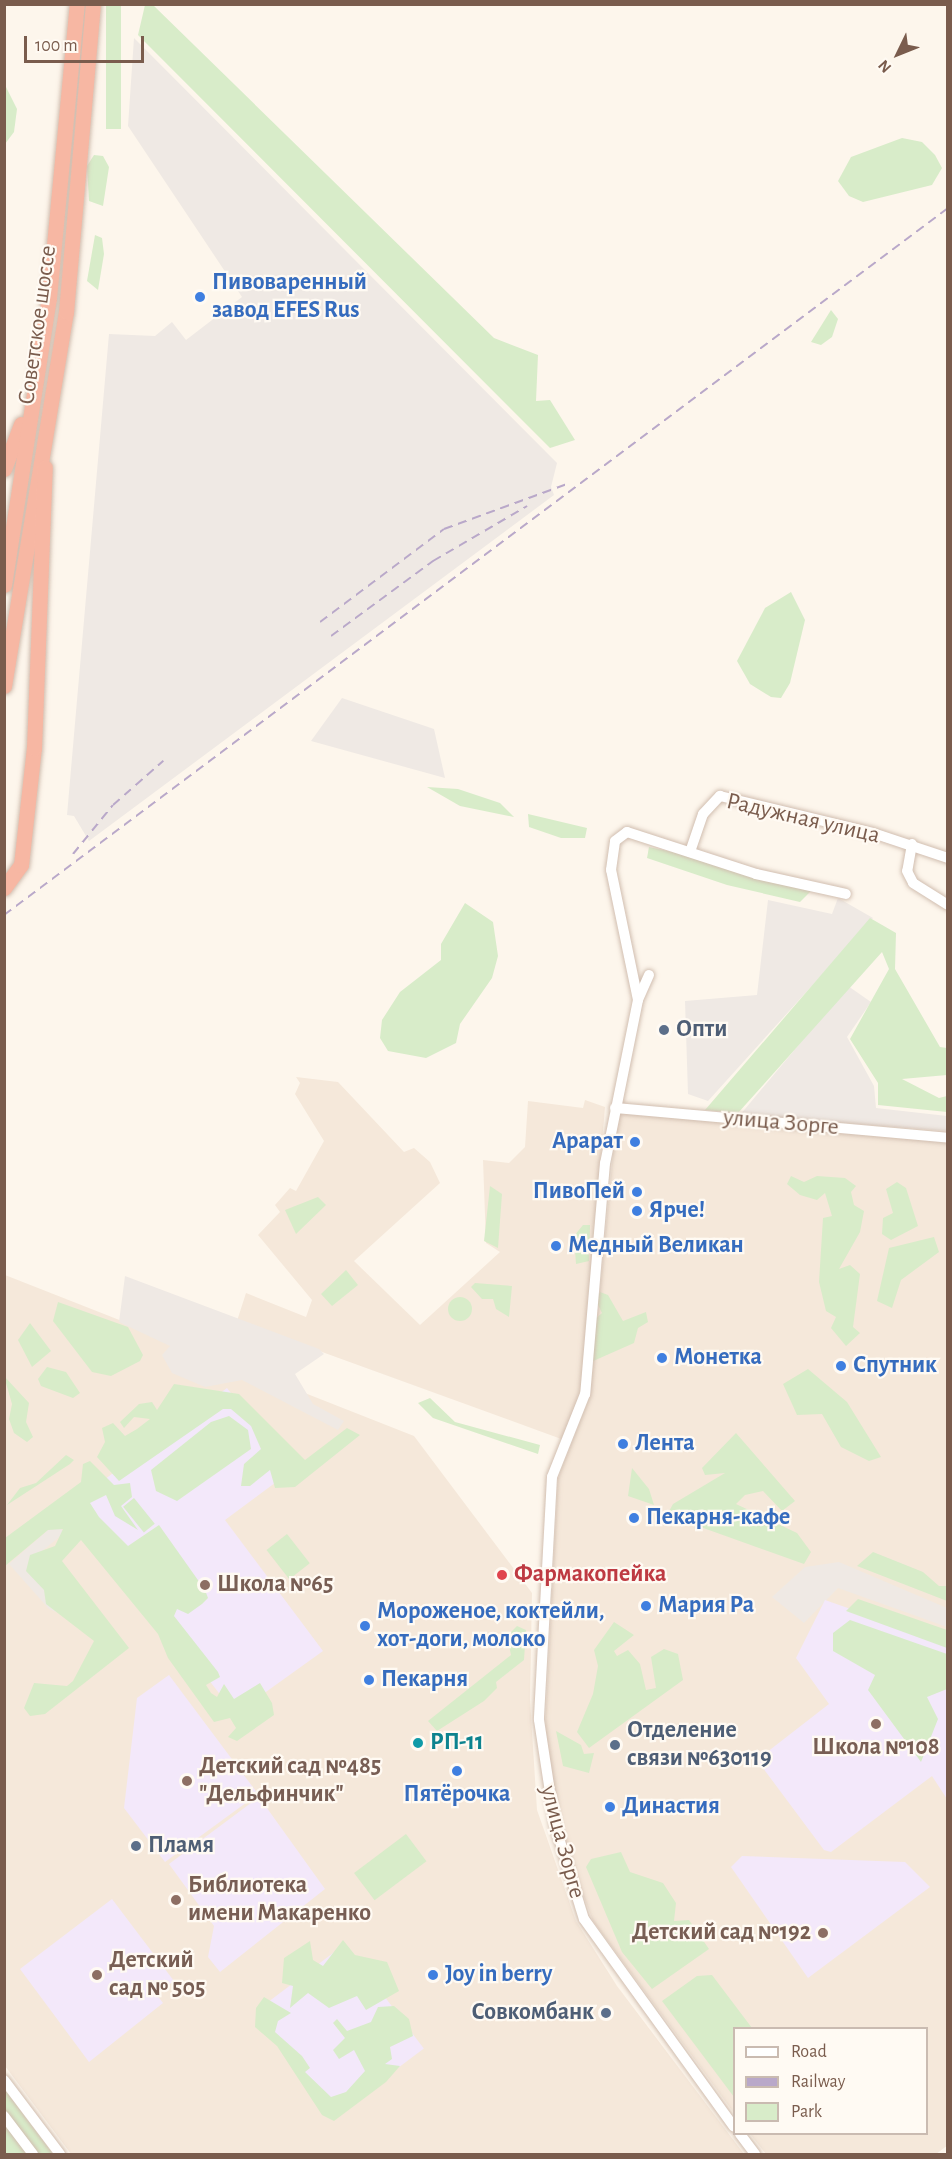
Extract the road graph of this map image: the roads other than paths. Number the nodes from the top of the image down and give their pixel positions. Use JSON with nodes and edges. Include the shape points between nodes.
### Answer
{"nodes":[{"id":1,"x":77,"y":4,"type":"edge"},
{"id":2,"x":93,"y":4,"type":"edge"},
{"id":3,"x":49,"y":298,"type":"junction"},
{"id":4,"x":67,"y":301,"type":"junction"},
{"id":5,"x":31,"y":395,"type":"junction"},
{"id":6,"x":44,"y":440,"type":"junction"},
{"id":7,"x":4,"y":469,"type":"edge"},
{"id":8,"x":4,"y":585,"type":"edge"},
{"id":9,"x":4,"y":686,"type":"edge"},
{"id":10,"x":912,"y":844,"type":"junction"},
{"id":11,"x":690,"y":852,"type":"junction"},
{"id":12,"x":948,"y":858,"type":"edge"},
{"id":13,"x":4,"y":888,"type":"edge"},
{"id":14,"x":846,"y":894,"type":"dead end"},
{"id":15,"x":948,"y":905,"type":"edge"},
{"id":16,"x":649,"y":975,"type":"dead end"},
{"id":17,"x":638,"y":1000,"type":"junction"},
{"id":18,"x":615,"y":1108,"type":"junction"},
{"id":19,"x":948,"y":1138,"type":"edge"},
{"id":20,"x":4,"y":2080,"type":"edge"},
{"id":21,"x":4,"y":2116,"type":"edge"},
{"id":22,"x":733,"y":2124,"type":"edge"},
{"id":23,"x":741,"y":2135,"type":"edge"},
{"id":24,"x":32,"y":2154,"type":"edge"},
{"id":25,"x":60,"y":2154,"type":"edge"},
{"id":26,"x":755,"y":2154,"type":"edge"}],
"edges":[{"from":1,"to":3,"type":"highway","name":"Советское шоссе"},
{"from":2,"to":4,"type":"highway","name":"Советское шоссе"},
{"from":3,"to":4,"type":"highway"},
{"from":3,"to":5,"type":"highway","name":"Советское шоссе"},
{"from":4,"to":6,"type":"highway","name":"Советское шоссе"},
{"from":5,"to":7,"type":"highway"},
{"from":5,"to":8,"type":"highway","name":"Советское шоссе"},
{"from":6,"to":9,"type":"highway","name":"Советское шоссе"},
{"from":6,"to":13,"type":"highway","via":[[46,498],[34,748],[21,865]]},
{"from":10,"to":11,"type":"street","name":"Радужная улица","via":[[720,796],[703,814]]},
{"from":10,"to":12,"type":"street","name":"Радужная улица"},
{"from":10,"to":15,"type":"street","via":[[907,871],[913,883]]},
{"from":11,"to":14,"type":"street"},
{"from":11,"to":17,"type":"street","via":[[627,832],[612,850],[611,870]]},
{"from":16,"to":17,"type":"street"},
{"from":17,"to":18,"type":"street","name":"улица Зорге"},
{"from":18,"to":19,"type":"street","name":"улица Зорге"},
{"from":18,"to":22,"type":"street","name":"улица Зорге","via":[[585,1394],[575,1426],[557,1458],[551,1509],[539,1720],[545,1780],[563,1862],[584,1919],[607,1956]]},
{"from":20,"to":25,"type":"street"},
{"from":21,"to":24,"type":"street"},
{"from":23,"to":26,"type":"street"}]}
